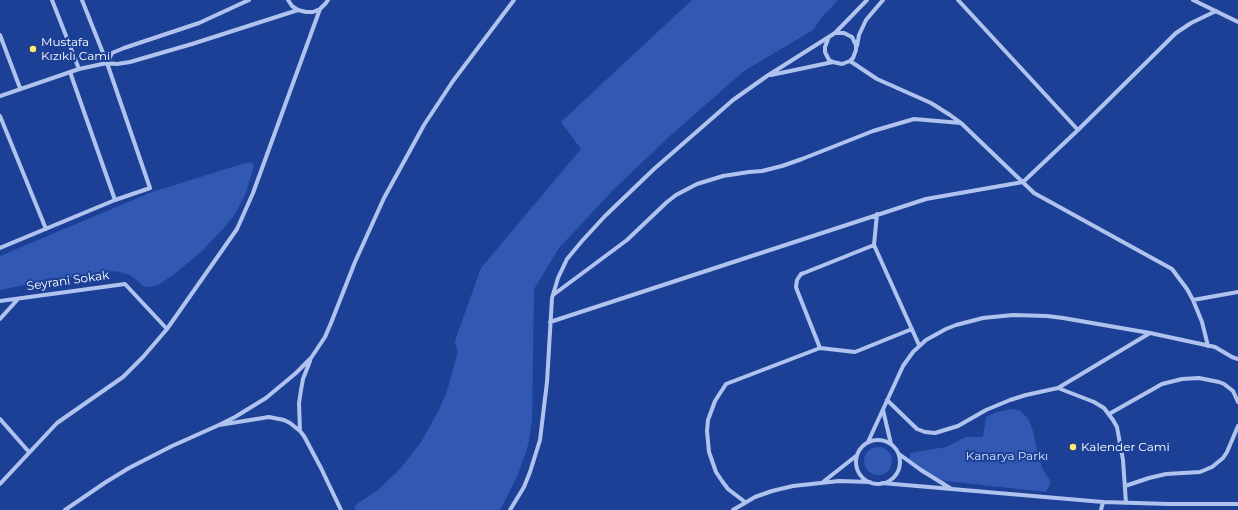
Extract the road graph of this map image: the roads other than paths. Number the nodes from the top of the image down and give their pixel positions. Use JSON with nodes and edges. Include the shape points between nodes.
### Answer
{"nodes":[{"id":1,"x":52,"y":0,"type":"edge"},
{"id":2,"x":82,"y":0,"type":"edge"},
{"id":3,"x":249,"y":0,"type":"edge"},
{"id":4,"x":288,"y":0,"type":"edge"},
{"id":5,"x":328,"y":0,"type":"edge"},
{"id":6,"x":514,"y":0,"type":"edge"},
{"id":7,"x":867,"y":0,"type":"edge"},
{"id":8,"x":883,"y":0,"type":"edge"},
{"id":9,"x":958,"y":0,"type":"edge"},
{"id":10,"x":1192,"y":0,"type":"edge"},
{"id":11,"x":320,"y":9,"type":"junction"},
{"id":12,"x":298,"y":10,"type":"junction"},
{"id":13,"x":1216,"y":11,"type":"junction"},
{"id":14,"x":1238,"y":22,"type":"edge"},
{"id":15,"x":835,"y":33,"type":"junction"},
{"id":16,"x":0,"y":35,"type":"edge"},
{"id":17,"x":828,"y":39,"type":"junction"},
{"id":18,"x":856,"y":50,"type":"junction"},
{"id":19,"x":850,"y":61,"type":"junction"},
{"id":20,"x":833,"y":62,"type":"junction"},
{"id":21,"x":107,"y":63,"type":"junction"},
{"id":22,"x":79,"y":69,"type":"junction"},
{"id":23,"x":70,"y":72,"type":"junction"},
{"id":24,"x":767,"y":76,"type":"junction"},
{"id":25,"x":20,"y":88,"type":"junction"},
{"id":26,"x":0,"y":96,"type":"edge"},
{"id":27,"x":0,"y":116,"type":"edge"},
{"id":28,"x":961,"y":123,"type":"junction"},
{"id":29,"x":1078,"y":130,"type":"junction"},
{"id":30,"x":1023,"y":182,"type":"junction"},
{"id":31,"x":114,"y":200,"type":"junction"},
{"id":32,"x":877,"y":214,"type":"junction"},
{"id":33,"x":46,"y":229,"type":"junction"},
{"id":34,"x":874,"y":245,"type":"junction"},
{"id":35,"x":0,"y":248,"type":"edge"},
{"id":36,"x":1238,"y":292,"type":"edge"},
{"id":37,"x":553,"y":295,"type":"junction"},
{"id":38,"x":18,"y":299,"type":"junction"},
{"id":39,"x":1193,"y":300,"type":"junction"},
{"id":40,"x":0,"y":301,"type":"edge"},
{"id":41,"x":0,"y":319,"type":"edge"},
{"id":42,"x":550,"y":322,"type":"junction"},
{"id":43,"x":167,"y":329,"type":"junction"},
{"id":44,"x":912,"y":329,"type":"junction"},
{"id":45,"x":1150,"y":333,"type":"junction"},
{"id":46,"x":919,"y":345,"type":"junction"},
{"id":47,"x":1208,"y":346,"type":"junction"},
{"id":48,"x":820,"y":348,"type":"junction"},
{"id":49,"x":311,"y":358,"type":"junction"},
{"id":50,"x":1238,"y":359,"type":"edge"},
{"id":51,"x":1058,"y":388,"type":"junction"},
{"id":52,"x":887,"y":400,"type":"junction"},
{"id":53,"x":1238,"y":402,"type":"edge"},
{"id":54,"x":883,"y":410,"type":"junction"},
{"id":55,"x":1109,"y":414,"type":"junction"},
{"id":56,"x":0,"y":419,"type":"edge"},
{"id":57,"x":219,"y":425,"type":"junction"},
{"id":58,"x":1238,"y":426,"type":"edge"},
{"id":59,"x":300,"y":431,"type":"junction"},
{"id":60,"x":868,"y":442,"type":"junction"},
{"id":61,"x":891,"y":444,"type":"junction"},
{"id":62,"x":29,"y":452,"type":"junction"},
{"id":63,"x":899,"y":454,"type":"junction"},
{"id":64,"x":856,"y":456,"type":"junction"},
{"id":65,"x":823,"y":482,"type":"junction"},
{"id":66,"x":870,"y":482,"type":"junction"},
{"id":67,"x":882,"y":483,"type":"junction"},
{"id":68,"x":0,"y":484,"type":"edge"},
{"id":69,"x":1125,"y":486,"type":"junction"},
{"id":70,"x":953,"y":489,"type":"junction"},
{"id":71,"x":745,"y":502,"type":"junction"},
{"id":72,"x":1103,"y":502,"type":"junction"},
{"id":73,"x":1126,"y":503,"type":"junction"},
{"id":74,"x":1238,"y":504,"type":"edge"},
{"id":75,"x":65,"y":510,"type":"edge"},
{"id":76,"x":341,"y":510,"type":"edge"},
{"id":77,"x":510,"y":510,"type":"edge"},
{"id":78,"x":733,"y":510,"type":"edge"},
{"id":79,"x":1101,"y":510,"type":"edge"}],
"edges":[{"from":1,"to":22,"type":"street"},
{"from":2,"to":21,"type":"street"},
{"from":3,"to":21,"type":"street","via":[[199,23],[112,53]]},
{"from":4,"to":12,"type":"street"},
{"from":5,"to":11,"type":"street"},
{"from":6,"to":49,"type":"street","via":[[453,81],[424,125],[384,198],[325,337]]},
{"from":7,"to":15,"type":"street"},
{"from":8,"to":18,"type":"street","via":[[862,28]]},
{"from":9,"to":29,"type":"street"},
{"from":10,"to":13,"type":"street"},
{"from":11,"to":12,"type":"street","via":[[313,12]]},
{"from":11,"to":43,"type":"street","via":[[253,193],[237,229]]},
{"from":12,"to":21,"type":"street","via":[[130,62]]},
{"from":13,"to":14,"type":"street"},
{"from":13,"to":29,"type":"street","via":[[1176,33]]},
{"from":15,"to":17,"type":"street"},
{"from":15,"to":18,"type":"street","via":[[844,33],[852,37]]},
{"from":16,"to":25,"type":"street"},
{"from":17,"to":20,"type":"street","via":[[825,52]]},
{"from":17,"to":24,"type":"street"},
{"from":18,"to":19,"type":"street"},
{"from":19,"to":20,"type":"street","via":[[842,64]]},
{"from":19,"to":28,"type":"street","via":[[877,79],[939,107]]},
{"from":20,"to":24,"type":"street"},
{"from":21,"to":22,"type":"street"},
{"from":21,"to":31,"type":"street","via":[[150,188]]},
{"from":22,"to":23,"type":"street"},
{"from":23,"to":25,"type":"street"},
{"from":23,"to":31,"type":"street"},
{"from":24,"to":37,"type":"street","via":[[733,100],[605,216],[567,258]]},
{"from":25,"to":26,"type":"street"},
{"from":27,"to":33,"type":"street"},
{"from":28,"to":30,"type":"street"},
{"from":28,"to":37,"type":"street","via":[[914,119],[867,133],[762,172],[723,176],[697,184],[676,195],[628,240]]},
{"from":29,"to":30,"type":"street"},
{"from":30,"to":32,"type":"street","via":[[926,198]]},
{"from":30,"to":39,"type":"street","via":[[1034,193],[1172,269]]},
{"from":31,"to":33,"type":"street"},
{"from":32,"to":34,"type":"street"},
{"from":32,"to":42,"type":"street"},
{"from":33,"to":35,"type":"street"},
{"from":34,"to":44,"type":"street"},
{"from":34,"to":48,"type":"street","via":[[801,274],[797,280],[797,290]]},
{"from":36,"to":39,"type":"street"},
{"from":37,"to":42,"type":"street"},
{"from":38,"to":40,"type":"street","name":"Seyrani Sokak"},
{"from":38,"to":41,"type":"street"},
{"from":38,"to":43,"type":"street","name":"Seyrani Sokak","via":[[125,284]]},
{"from":39,"to":47,"type":"street"},
{"from":42,"to":77,"type":"street","via":[[547,382],[540,440],[524,487]]},
{"from":43,"to":62,"type":"street","via":[[123,377],[56,423]]},
{"from":44,"to":46,"type":"street"},
{"from":44,"to":48,"type":"street","via":[[855,352]]},
{"from":45,"to":46,"type":"street","via":[[1063,318],[1013,315],[982,318],[956,325],[935,334]]},
{"from":45,"to":47,"type":"street"},
{"from":45,"to":51,"type":"street"},
{"from":46,"to":52,"type":"street","via":[[905,362]]},
{"from":47,"to":50,"type":"street"},
{"from":48,"to":71,"type":"street","via":[[726,384],[715,401],[708,420],[709,452],[722,481]]},
{"from":49,"to":57,"type":"street","via":[[266,398]]},
{"from":49,"to":59,"type":"street","via":[[303,379],[299,403]]},
{"from":51,"to":52,"type":"street","via":[[1010,400],[958,426],[930,433],[917,429]]},
{"from":51,"to":55,"type":"street","via":[[1094,402]]},
{"from":52,"to":54,"type":"street"},
{"from":53,"to":55,"type":"street","via":[[1232,391],[1224,384],[1199,378],[1182,379],[1162,384]]},
{"from":54,"to":60,"type":"street"},
{"from":54,"to":61,"type":"street"},
{"from":55,"to":69,"type":"street","via":[[1117,427]]},
{"from":56,"to":62,"type":"street"},
{"from":57,"to":59,"type":"street","via":[[269,417],[284,420]]},
{"from":57,"to":75,"type":"street","via":[[129,468]]},
{"from":58,"to":69,"type":"street","via":[[1227,452],[1212,467],[1200,472],[1166,474]]},
{"from":59,"to":76,"type":"street"},
{"from":60,"to":61,"type":"street","via":[[880,439]]},
{"from":60,"to":64,"type":"street"},
{"from":61,"to":63,"type":"street"},
{"from":62,"to":68,"type":"street"},
{"from":63,"to":67,"type":"street","via":[[897,472]]},
{"from":63,"to":70,"type":"street"},
{"from":64,"to":65,"type":"street"},
{"from":64,"to":66,"type":"street","via":[[857,469],[864,479]]},
{"from":65,"to":66,"type":"street"},
{"from":65,"to":71,"type":"street","via":[[772,491]]},
{"from":66,"to":67,"type":"street"},
{"from":67,"to":70,"type":"street"},
{"from":69,"to":73,"type":"street"},
{"from":70,"to":72,"type":"street"},
{"from":71,"to":78,"type":"street"},
{"from":72,"to":73,"type":"street"},
{"from":72,"to":79,"type":"street"},
{"from":73,"to":74,"type":"street"}]}
